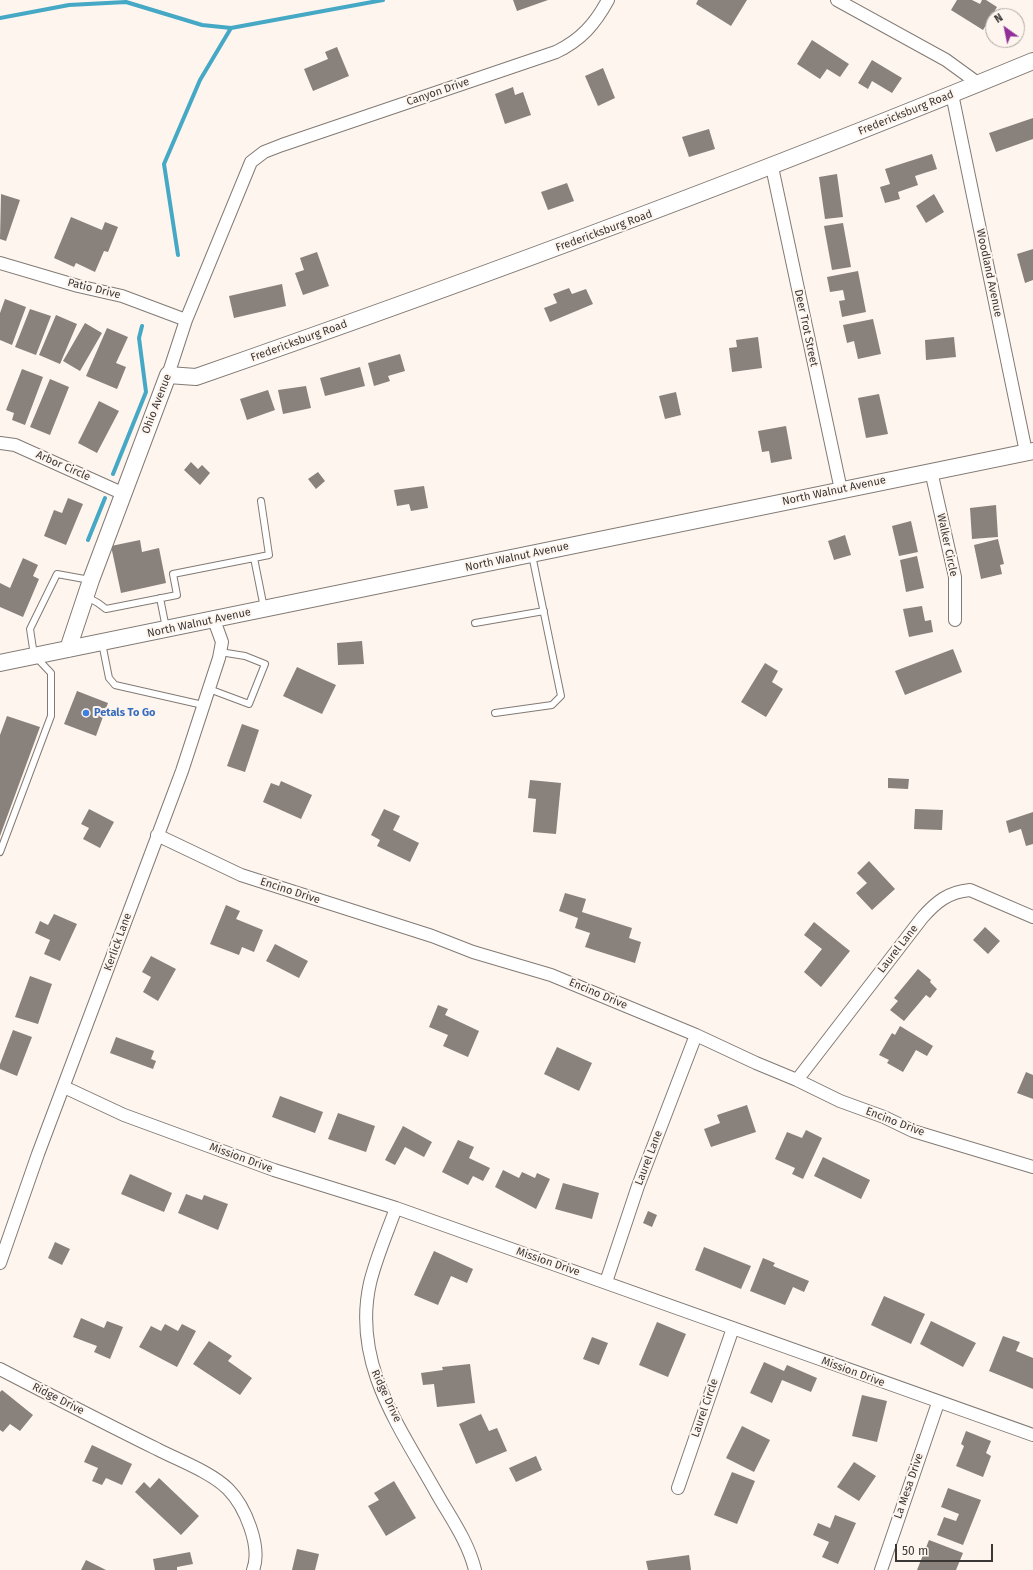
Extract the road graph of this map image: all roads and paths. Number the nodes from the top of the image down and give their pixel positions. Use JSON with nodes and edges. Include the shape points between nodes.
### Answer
{"nodes":[{"id":1,"x":608,"y":0,"type":"edge"},
{"id":2,"x":836,"y":0,"type":"edge"},
{"id":3,"x":1033,"y":61,"type":"edge"},
{"id":4,"x":979,"y":84,"type":"junction"},
{"id":5,"x":952,"y":94,"type":"junction"},
{"id":6,"x":251,"y":162,"type":"joint"},
{"id":7,"x":772,"y":167,"type":"junction"},
{"id":8,"x":0,"y":263,"type":"edge"},
{"id":9,"x":186,"y":320,"type":"junction"},
{"id":10,"x":168,"y":375,"type":"junction"},
{"id":11,"x":0,"y":443,"type":"edge"},
{"id":12,"x":1030,"y":451,"type":"edge"},
{"id":13,"x":932,"y":471,"type":"junction"},
{"id":14,"x":841,"y":490,"type":"junction"},
{"id":15,"x":124,"y":494,"type":"junction"},
{"id":16,"x":261,"y":501,"type":"dead end"},
{"id":17,"x":531,"y":554,"type":"junction"},
{"id":18,"x":254,"y":558,"type":"junction"},
{"id":19,"x":91,"y":580,"type":"junction"},
{"id":20,"x":85,"y":597,"type":"junction"},
{"id":21,"x":160,"y":598,"type":"junction"},
{"id":22,"x":265,"y":609,"type":"junction"},
{"id":23,"x":544,"y":611,"type":"junction"},
{"id":24,"x":214,"y":620,"type":"junction"},
{"id":25,"x":956,"y":620,"type":"dead end"},
{"id":26,"x":475,"y":623,"type":"dead end"},
{"id":27,"x":166,"y":630,"type":"junction"},
{"id":28,"x":102,"y":643,"type":"junction"},
{"id":29,"x":68,"y":649,"type":"junction"},
{"id":30,"x":220,"y":652,"type":"junction"},
{"id":31,"x":34,"y":655,"type":"junction"},
{"id":32,"x":0,"y":663,"type":"edge"},
{"id":33,"x":209,"y":689,"type":"junction"},
{"id":34,"x":203,"y":704,"type":"junction"},
{"id":35,"x":495,"y":713,"type":"dead end"},
{"id":36,"x":157,"y":835,"type":"junction"},
{"id":37,"x":0,"y":852,"type":"edge"},
{"id":38,"x":1033,"y":917,"type":"edge"},
{"id":39,"x":696,"y":1035,"type":"junction"},
{"id":40,"x":797,"y":1080,"type":"junction"},
{"id":41,"x":64,"y":1087,"type":"junction"},
{"id":42,"x":1033,"y":1167,"type":"edge"},
{"id":43,"x":396,"y":1208,"type":"junction"},
{"id":44,"x":0,"y":1263,"type":"edge"},
{"id":45,"x":606,"y":1282,"type":"junction"},
{"id":46,"x":733,"y":1328,"type":"junction"},
{"id":47,"x":0,"y":1369,"type":"edge"},
{"id":48,"x":938,"y":1403,"type":"junction"},
{"id":49,"x":1033,"y":1435,"type":"edge"},
{"id":50,"x":678,"y":1488,"type":"dead end"},
{"id":51,"x":253,"y":1570,"type":"edge"},
{"id":52,"x":475,"y":1570,"type":"edge"},
{"id":53,"x":881,"y":1570,"type":"edge"}],
"edges":[{"from":1,"to":6,"type":"street","name":"Canyon Drive","via":[[589,30],[575,42],[556,52],[282,145],[264,152]]},
{"from":2,"to":4,"type":"street","via":[[946,60]]},
{"from":3,"to":4,"type":"street","name":"Fredericksburg Road"},
{"from":4,"to":5,"type":"street","name":"Fredericksburg Road"},
{"from":5,"to":7,"type":"street","name":"Fredericksburg Road"},
{"from":5,"to":12,"type":"street","name":"Woodland Avenue"},
{"from":6,"to":9,"type":"street","name":"Ohio Avenue"},
{"from":7,"to":10,"type":"street","name":"Fredericksburg Road","via":[[617,226],[196,377]]},
{"from":7,"to":14,"type":"street","name":"Deer Trot Street"},
{"from":8,"to":9,"type":"street","name":"Patio Drive","via":[[122,296]]},
{"from":9,"to":10,"type":"street","name":"Ohio Avenue"},
{"from":10,"to":15,"type":"street","name":"Ohio Avenue"},
{"from":11,"to":15,"type":"street","name":"Arbor Circle","via":[[15,445]]},
{"from":12,"to":13,"type":"street","name":"North Walnut Avenue"},
{"from":13,"to":14,"type":"street","name":"North Walnut Avenue"},
{"from":13,"to":25,"type":"street","name":"Walker Circle","via":[[955,577]]},
{"from":14,"to":17,"type":"street","name":"North Walnut Avenue"},
{"from":15,"to":19,"type":"street","name":"Ohio Avenue"},
{"from":16,"to":18,"type":"lane","via":[[269,555]]},
{"from":17,"to":22,"type":"street","name":"North Walnut Avenue"},
{"from":17,"to":23,"type":"lane"},
{"from":18,"to":21,"type":"lane","via":[[173,574],[177,595]]},
{"from":18,"to":22,"type":"lane"},
{"from":19,"to":20,"type":"street","name":"Ohio Avenue"},
{"from":19,"to":31,"type":"lane","via":[[57,574],[30,629]]},
{"from":20,"to":21,"type":"lane","via":[[106,609]]},
{"from":20,"to":29,"type":"street","name":"Ohio Avenue"},
{"from":21,"to":27,"type":"lane"},
{"from":22,"to":24,"type":"street","name":"North Walnut Avenue"},
{"from":23,"to":26,"type":"lane"},
{"from":23,"to":35,"type":"lane","via":[[560,699],[552,705]]},
{"from":24,"to":27,"type":"street","name":"North Walnut Avenue"},
{"from":24,"to":30,"type":"street","name":"Kerlick Lane","via":[[222,642]]},
{"from":27,"to":28,"type":"street","name":"North Walnut Avenue"},
{"from":28,"to":29,"type":"street","name":"North Walnut Avenue"},
{"from":28,"to":34,"type":"lane","via":[[109,678],[115,685]]},
{"from":29,"to":31,"type":"street","name":"North Walnut Avenue"},
{"from":30,"to":33,"type":"street","name":"Kerlick Lane"},
{"from":30,"to":33,"type":"lane","via":[[245,656],[265,664],[249,704]]},
{"from":31,"to":32,"type":"street","name":"North Walnut Avenue"},
{"from":31,"to":37,"type":"lane","via":[[51,673],[52,712]]},
{"from":33,"to":34,"type":"street","name":"Kerlick Lane"},
{"from":34,"to":36,"type":"street","name":"Kerlick Lane","via":[[182,771]]},
{"from":36,"to":39,"type":"street","name":"Encino Drive","via":[[241,875],[432,936],[473,952],[551,975]]},
{"from":36,"to":41,"type":"street","name":"Kerlick Lane"},
{"from":38,"to":40,"type":"street","name":"Laurel Lane","via":[[970,890],[960,891],[941,899],[922,918]]},
{"from":39,"to":40,"type":"street","name":"Encino Drive"},
{"from":39,"to":45,"type":"street","name":"Laurel Lane","via":[[638,1186]]},
{"from":40,"to":42,"type":"street","name":"Encino Drive","via":[[840,1102],[884,1117],[913,1131]]},
{"from":41,"to":43,"type":"street","name":"Mission Drive","via":[[152,1126],[274,1170]]},
{"from":41,"to":44,"type":"street","name":"Kerlick Lane"},
{"from":43,"to":45,"type":"street","name":"Mission Drive"},
{"from":43,"to":52,"type":"street","name":"Ridge Drive","via":[[370,1283],[366,1309],[372,1368],[387,1404],[464,1541]]},
{"from":45,"to":46,"type":"street","name":"Mission Drive"},
{"from":46,"to":48,"type":"street","name":"Mission Drive"},
{"from":46,"to":50,"type":"street","name":"Laurel Circle"},
{"from":47,"to":51,"type":"street","name":"Ridge Drive","via":[[190,1466],[228,1489],[240,1505],[253,1538],[256,1551]]},
{"from":48,"to":49,"type":"street","name":"Mission Drive"},
{"from":48,"to":53,"type":"street","name":"La Mesa Drive"}]}
